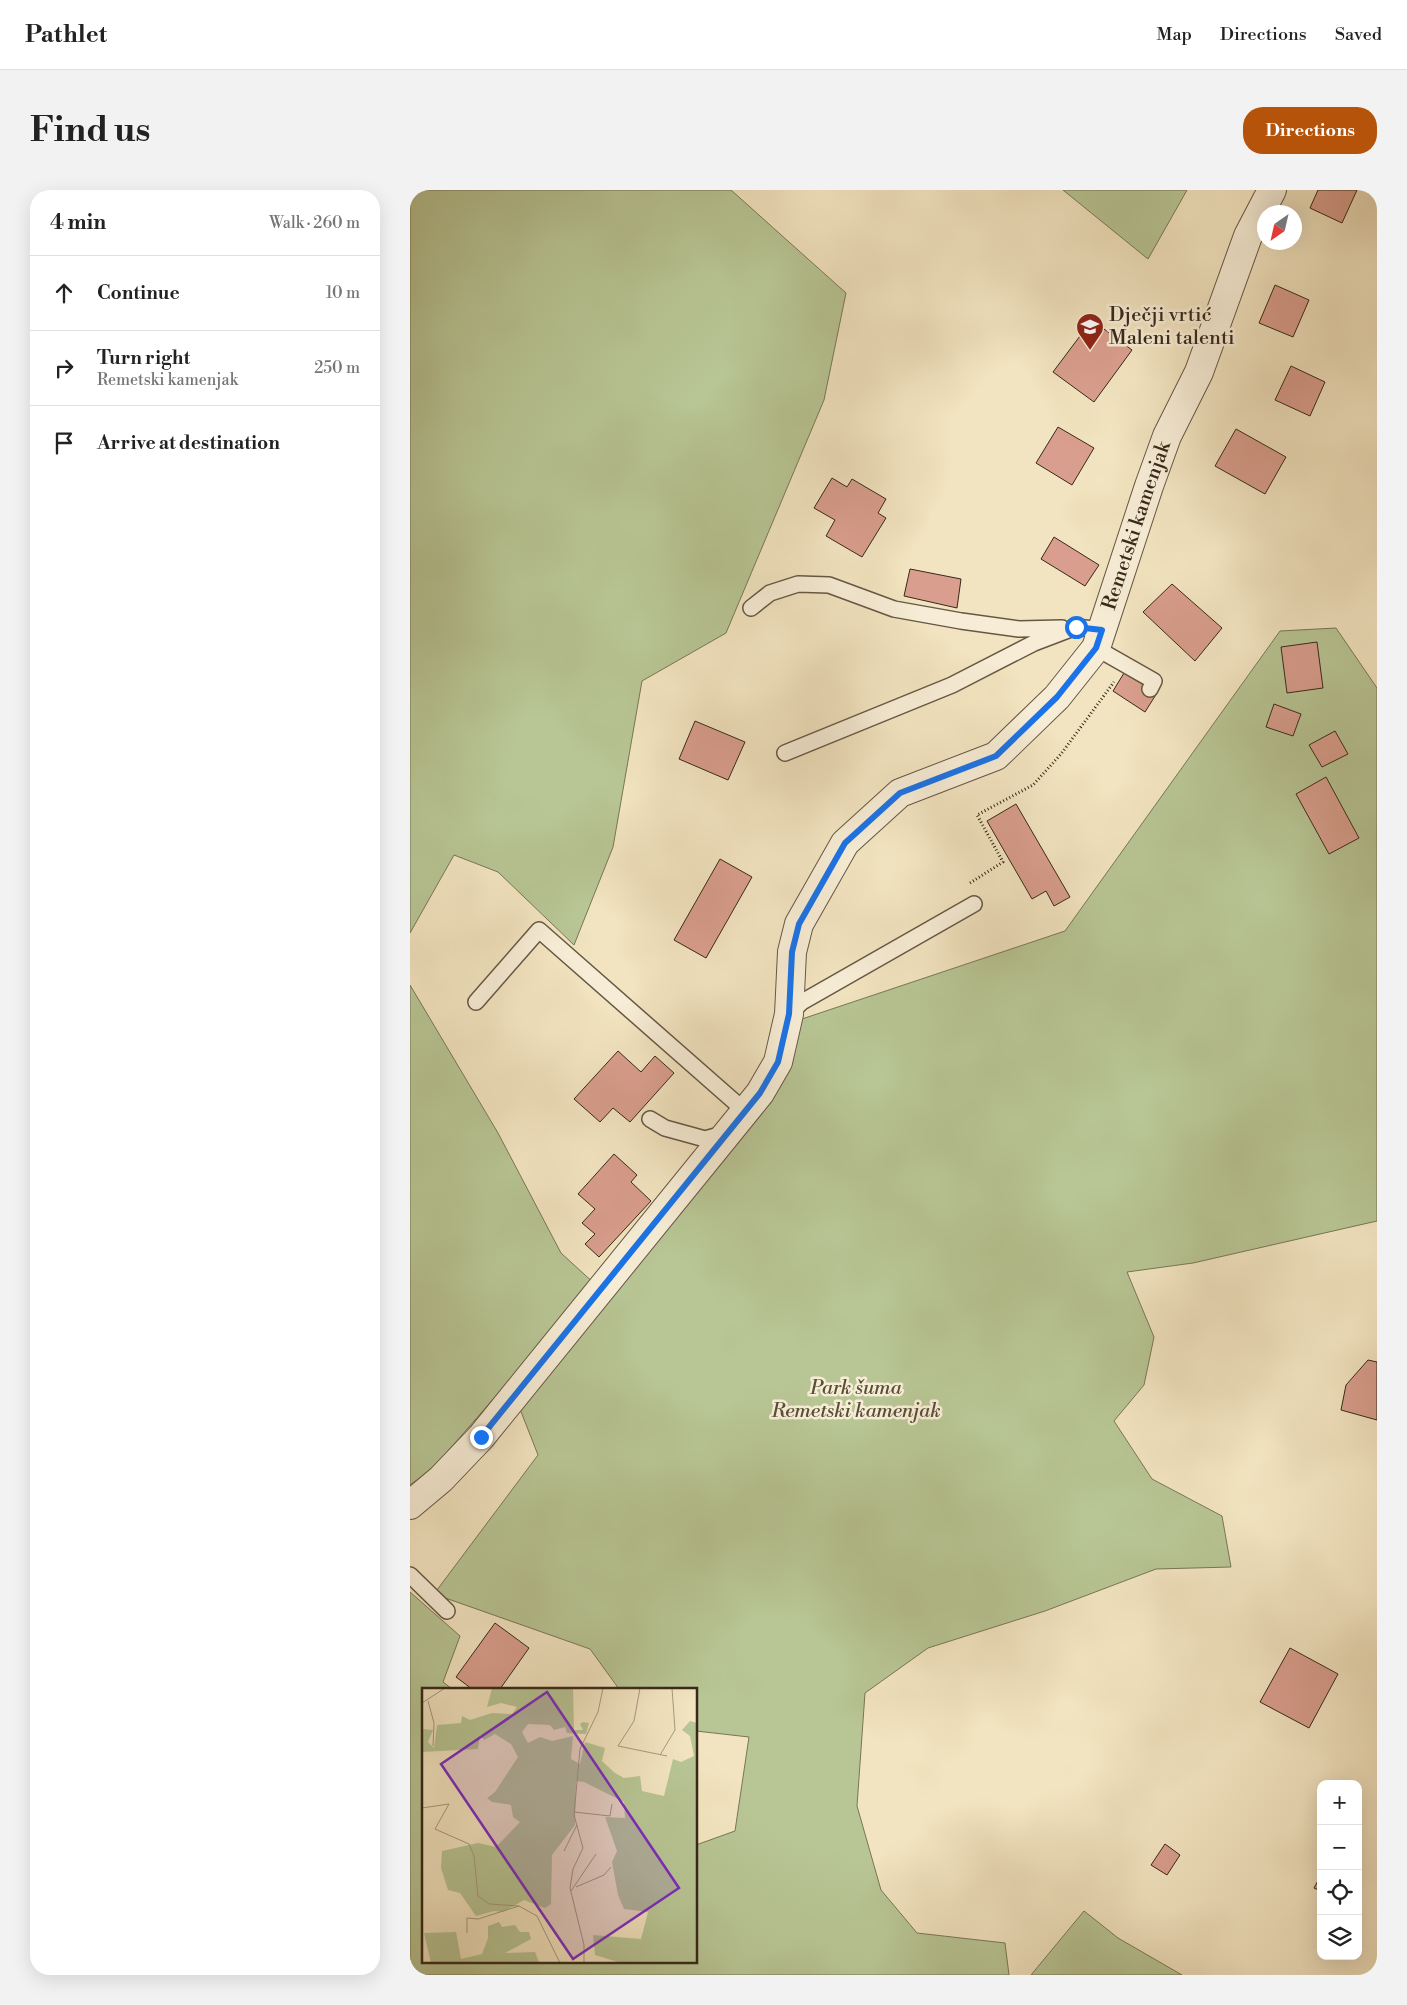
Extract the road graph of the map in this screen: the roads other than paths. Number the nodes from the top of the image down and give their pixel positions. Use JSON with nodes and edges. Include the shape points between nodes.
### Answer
{"nodes":[{"id":1,"x":1272,"y":190,"type":"edge"},
{"id":2,"x":752,"y":608,"type":"dead end"},
{"id":3,"x":1091,"y":635,"type":"junction"},
{"id":4,"x":1150,"y":689,"type":"dead end"},
{"id":5,"x":786,"y":753,"type":"dead end"},
{"id":6,"x":974,"y":904,"type":"road end"},
{"id":7,"x":476,"y":1002,"type":"dead end"},
{"id":8,"x":789,"y":1014,"type":"junction"},
{"id":9,"x":746,"y":1111,"type":"junction"},
{"id":10,"x":650,"y":1119,"type":"dead end"},
{"id":11,"x":727,"y":1133,"type":"junction"},
{"id":12,"x":410,"y":1505,"type":"edge"},
{"id":13,"x":410,"y":1575,"type":"edge"},
{"id":14,"x":447,"y":1611,"type":"dead end"}],
"edges":[{"from":1,"to":3,"type":"street","name":"Remetski kamenjak","via":[[1248,236],[1199,372],[1167,436]]},
{"from":2,"to":3,"type":"lane","via":[[770,593],[798,584],[829,585],[894,609],[1019,629]]},
{"from":3,"to":4,"type":"lane","via":[[1154,681]]},
{"from":3,"to":5,"type":"lane","via":[[1034,642],[952,685]]},
{"from":3,"to":8,"type":"street","name":"Remetski kamenjak","via":[[1057,697],[996,756],[900,793],[845,843],[799,924],[792,952]]},
{"from":6,"to":8,"type":"lane","via":[[802,1002]]},
{"from":7,"to":9,"type":"lane","via":[[539,930]]},
{"from":8,"to":9,"type":"street","name":"Remetski kamenjak","via":[[778,1062]]},
{"from":9,"to":11,"type":"street","name":"Remetski kamenjak"},
{"from":10,"to":11,"type":"lane","via":[[665,1128],[705,1139]]},
{"from":11,"to":12,"type":"street","name":"Remetski kamenjak","via":[[481,1437]]},
{"from":13,"to":14,"type":"lane"}]}
